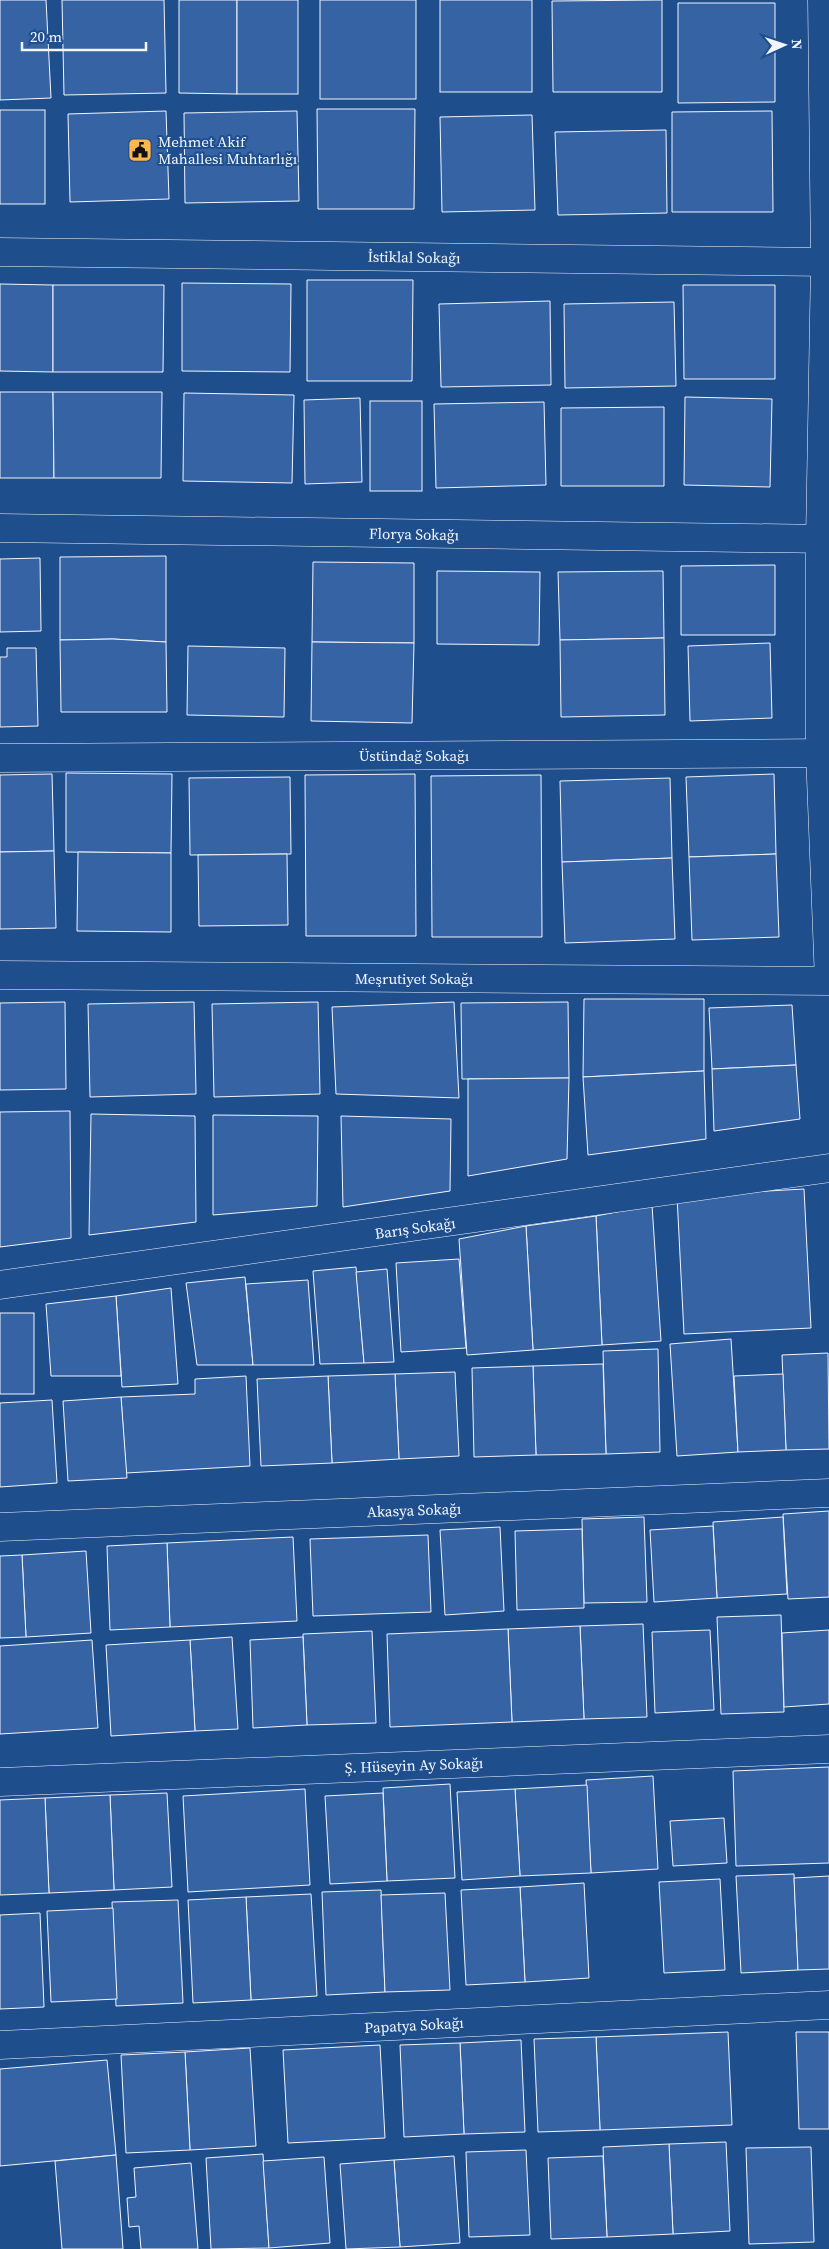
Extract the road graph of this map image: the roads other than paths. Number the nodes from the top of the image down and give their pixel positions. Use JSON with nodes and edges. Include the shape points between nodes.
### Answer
{"nodes":[{"id":1,"x":822,"y":0,"type":"edge"},
{"id":2,"x":0,"y":252,"type":"edge"},
{"id":3,"x":827,"y":262,"type":"edge"},
{"id":4,"x":0,"y":528,"type":"edge"},
{"id":5,"x":825,"y":539,"type":"edge"},
{"id":6,"x":824,"y":753,"type":"edge"},
{"id":7,"x":0,"y":758,"type":"edge"},
{"id":8,"x":0,"y":975,"type":"edge"},
{"id":9,"x":829,"y":981,"type":"edge"},
{"id":10,"x":829,"y":1168,"type":"edge"},
{"id":11,"x":0,"y":1285,"type":"edge"},
{"id":12,"x":829,"y":1493,"type":"edge"},
{"id":13,"x":0,"y":1527,"type":"edge"},
{"id":14,"x":829,"y":1749,"type":"edge"},
{"id":15,"x":0,"y":1782,"type":"edge"},
{"id":16,"x":829,"y":2005,"type":"edge"},
{"id":17,"x":0,"y":2045,"type":"edge"}],
"edges":[{"from":1,"to":3,"type":"street"},
{"from":2,"to":3,"type":"street","name":"İstiklal Sokağı"},
{"from":3,"to":5,"type":"street"},
{"from":4,"to":5,"type":"street","name":"Florya Sokağı"},
{"from":5,"to":6,"type":"street"},
{"from":6,"to":7,"type":"street","name":"Üstündağ Sokağı"},
{"from":6,"to":9,"type":"street"},
{"from":8,"to":9,"type":"street","name":"Meşrutiyet Sokağı"},
{"from":10,"to":11,"type":"street","name":"Barış Sokağı"},
{"from":12,"to":13,"type":"street","name":"Akasya Sokağı"},
{"from":14,"to":15,"type":"street","name":"Ş. Hüseyin Ay Sokağı"},
{"from":16,"to":17,"type":"street","name":"Papatya Sokağı"}]}
